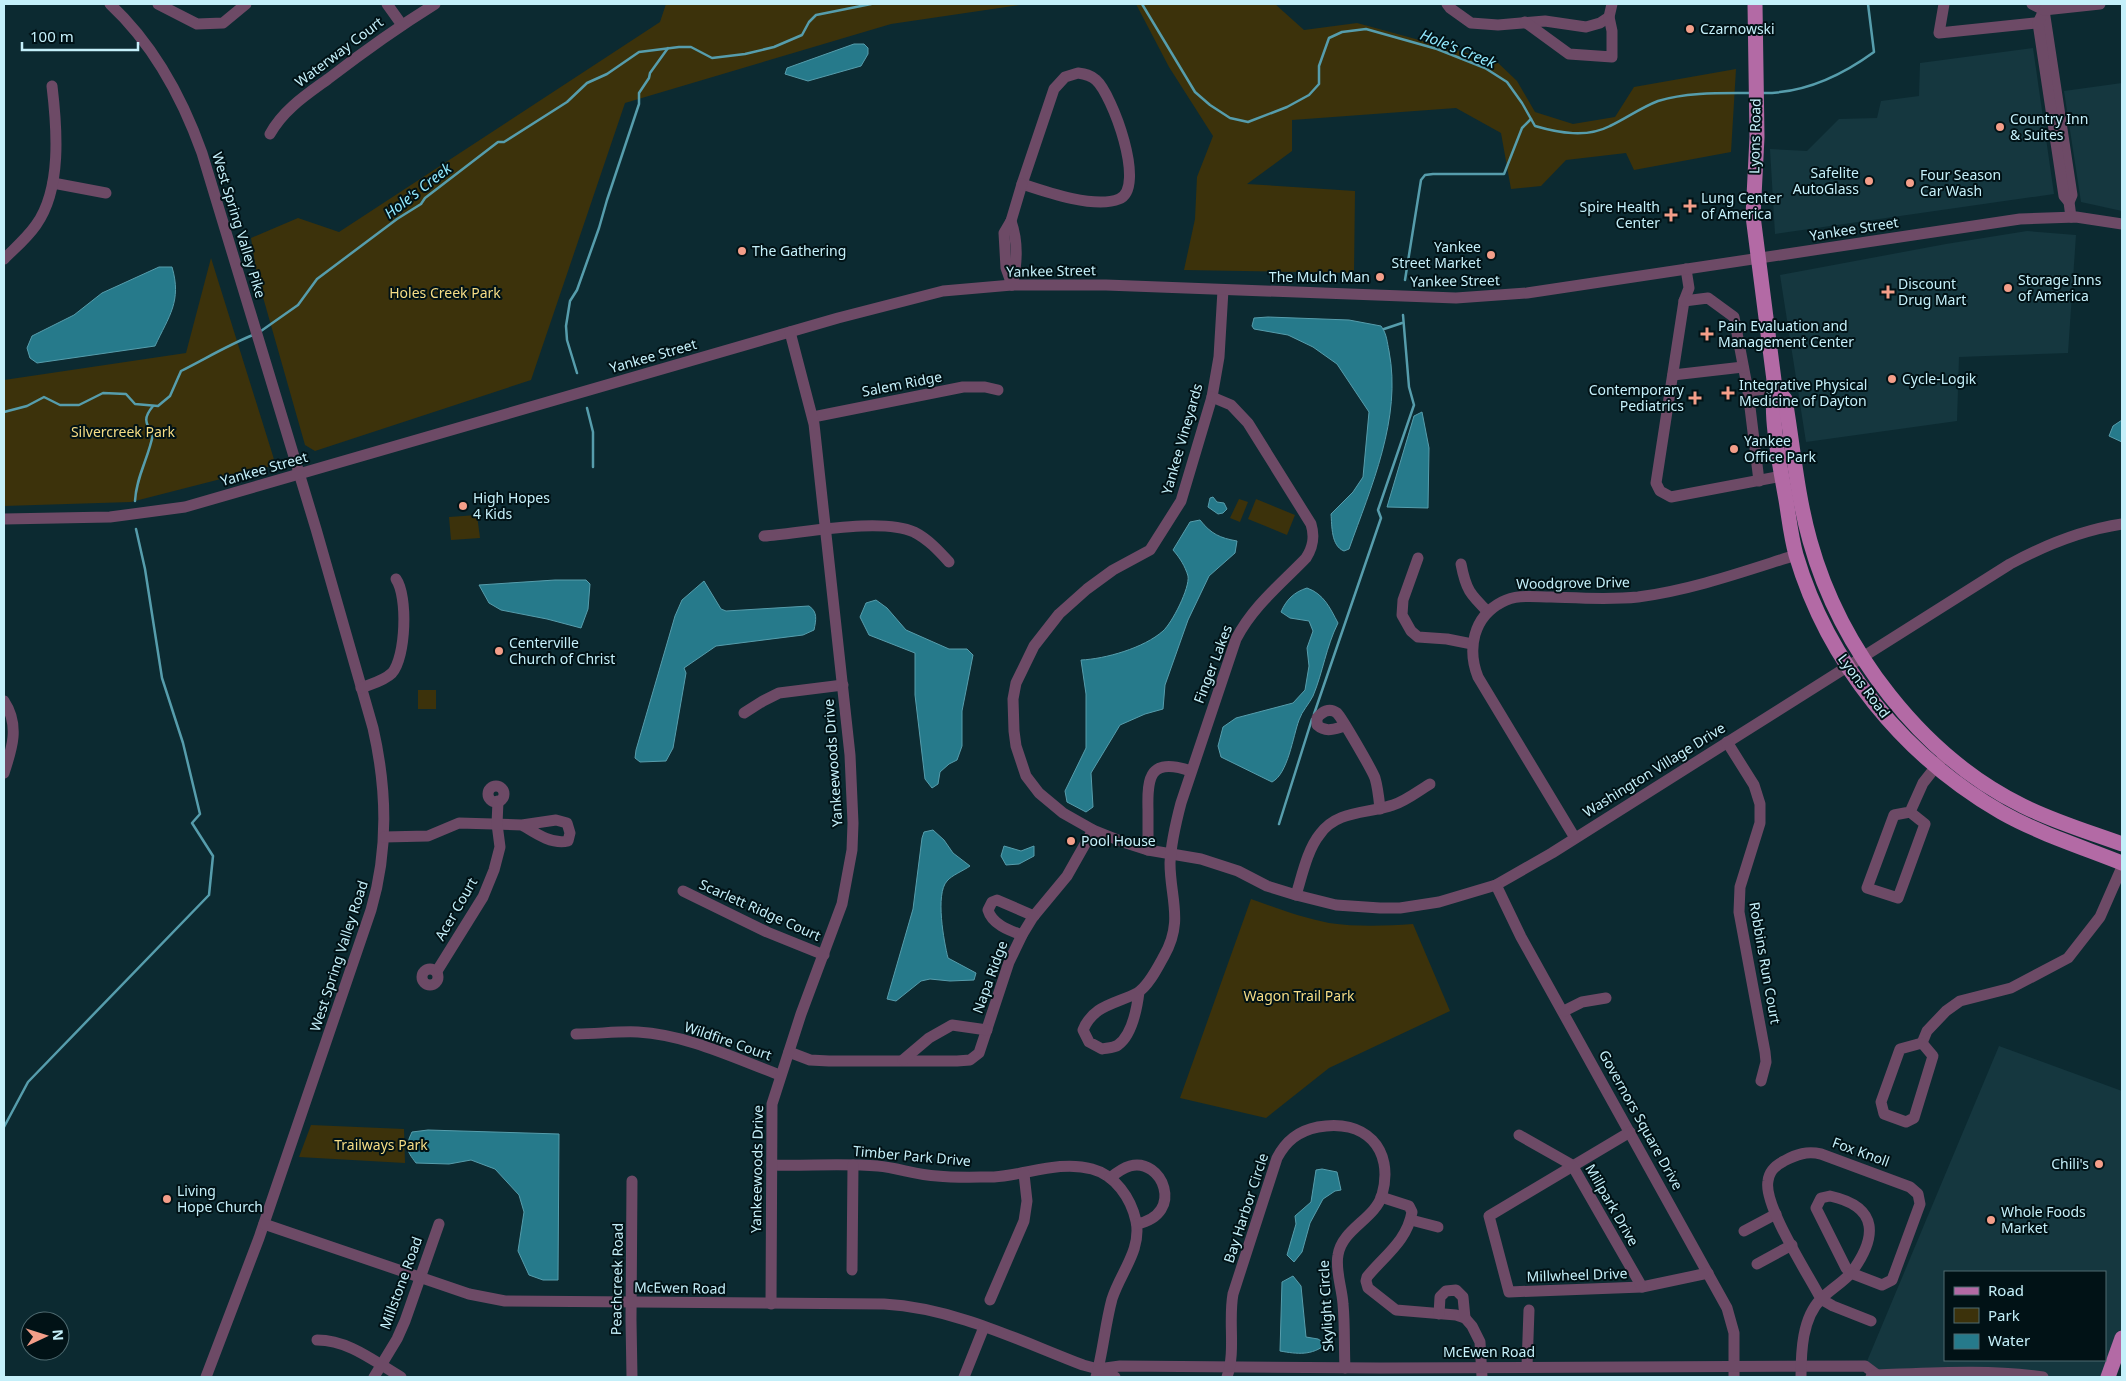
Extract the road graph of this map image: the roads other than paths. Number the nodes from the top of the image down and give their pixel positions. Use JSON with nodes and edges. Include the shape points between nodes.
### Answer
{"nodes":[{"id":1,"x":110,"y":4,"type":"edge"},
{"id":2,"x":158,"y":4,"type":"edge"},
{"id":3,"x":246,"y":4,"type":"edge"},
{"id":4,"x":387,"y":4,"type":"edge"},
{"id":5,"x":435,"y":4,"type":"edge"},
{"id":6,"x":1447,"y":4,"type":"edge"},
{"id":7,"x":1612,"y":4,"type":"edge"},
{"id":8,"x":1755,"y":4,"type":"edge"},
{"id":9,"x":1944,"y":4,"type":"edge"},
{"id":10,"x":2032,"y":4,"type":"edge"},
{"id":11,"x":2100,"y":4,"type":"edge"},
{"id":12,"x":1609,"y":16,"type":"junction"},
{"id":13,"x":2043,"y":19,"type":"junction"},
{"id":14,"x":1525,"y":22,"type":"junction"},
{"id":15,"x":402,"y":25,"type":"junction"},
{"id":16,"x":52,"y":86,"type":"dead end"},
{"id":17,"x":270,"y":134,"type":"dead end"},
{"id":18,"x":53,"y":183,"type":"junction"},
{"id":19,"x":1022,"y":184,"type":"junction"},
{"id":20,"x":106,"y":193,"type":"dead end"},
{"id":21,"x":2071,"y":217,"type":"junction"},
{"id":22,"x":2122,"y":224,"type":"edge"},
{"id":23,"x":1758,"y":258,"type":"junction"},
{"id":24,"x":4,"y":259,"type":"edge"},
{"id":25,"x":1686,"y":269,"type":"junction"},
{"id":26,"x":1012,"y":285,"type":"junction"},
{"id":27,"x":1223,"y":290,"type":"junction"},
{"id":28,"x":1684,"y":301,"type":"junction"},
{"id":29,"x":790,"y":332,"type":"junction"},
{"id":30,"x":1743,"y":368,"type":"junction"},
{"id":31,"x":1673,"y":376,"type":"junction"},
{"id":32,"x":1775,"y":388,"type":"junction"},
{"id":33,"x":998,"y":390,"type":"dead end"},
{"id":34,"x":1748,"y":391,"type":"junction"},
{"id":35,"x":1211,"y":401,"type":"junction"},
{"id":36,"x":813,"y":417,"type":"junction"},
{"id":37,"x":299,"y":475,"type":"junction"},
{"id":38,"x":1782,"y":476,"type":"junction"},
{"id":39,"x":1759,"y":481,"type":"junction"},
{"id":40,"x":4,"y":519,"type":"edge"},
{"id":41,"x":2122,"y":524,"type":"edge"},
{"id":42,"x":826,"y":530,"type":"junction"},
{"id":43,"x":764,"y":536,"type":"dead end"},
{"id":44,"x":1796,"y":555,"type":"junction"},
{"id":45,"x":1418,"y":558,"type":"dead end"},
{"id":46,"x":950,"y":562,"type":"dead end"},
{"id":47,"x":1461,"y":564,"type":"dead end"},
{"id":48,"x":396,"y":579,"type":"dead end"},
{"id":49,"x":1488,"y":612,"type":"junction"},
{"id":50,"x":1472,"y":644,"type":"junction"},
{"id":51,"x":1863,"y":658,"type":"junction"},
{"id":52,"x":1846,"y":667,"type":"junction"},
{"id":53,"x":843,"y":685,"type":"junction"},
{"id":54,"x":361,"y":688,"type":"junction"},
{"id":55,"x":4,"y":701,"type":"edge"},
{"id":56,"x":744,"y":713,"type":"dead end"},
{"id":57,"x":1345,"y":726,"type":"dead end"},
{"id":58,"x":1727,"y":742,"type":"junction"},
{"id":59,"x":1947,"y":754,"type":"junction"},
{"id":60,"x":1936,"y":766,"type":"junction"},
{"id":61,"x":1191,"y":771,"type":"junction"},
{"id":62,"x":4,"y":773,"type":"edge"},
{"id":63,"x":1430,"y":784,"type":"dead end"},
{"id":64,"x":498,"y":801,"type":"dead end"},
{"id":65,"x":1380,"y":809,"type":"junction"},
{"id":66,"x":1910,"y":812,"type":"junction"},
{"id":67,"x":497,"y":824,"type":"junction"},
{"id":68,"x":522,"y":825,"type":"dead end"},
{"id":69,"x":1093,"y":830,"type":"junction"},
{"id":70,"x":384,"y":837,"type":"junction"},
{"id":71,"x":1575,"y":838,"type":"junction"},
{"id":72,"x":2122,"y":844,"type":"edge"},
{"id":73,"x":1148,"y":850,"type":"junction"},
{"id":74,"x":1172,"y":854,"type":"junction"},
{"id":75,"x":2122,"y":862,"type":"edge"},
{"id":76,"x":2122,"y":867,"type":"edge"},
{"id":77,"x":1496,"y":885,"type":"junction"},
{"id":78,"x":683,"y":892,"type":"dead end"},
{"id":79,"x":1296,"y":895,"type":"junction"},
{"id":80,"x":1034,"y":916,"type":"junction"},
{"id":81,"x":1022,"y":935,"type":"junction"},
{"id":82,"x":824,"y":955,"type":"junction"},
{"id":83,"x":436,"y":971,"type":"dead end"},
{"id":84,"x":1139,"y":992,"type":"junction"},
{"id":85,"x":1606,"y":998,"type":"dead end"},
{"id":86,"x":1564,"y":1011,"type":"junction"},
{"id":87,"x":987,"y":1030,"type":"junction"},
{"id":88,"x":576,"y":1034,"type":"dead end"},
{"id":89,"x":1922,"y":1043,"type":"junction"},
{"id":90,"x":789,"y":1052,"type":"junction"},
{"id":91,"x":903,"y":1060,"type":"junction"},
{"id":92,"x":780,"y":1075,"type":"junction"},
{"id":93,"x":1761,"y":1081,"type":"dead end"},
{"id":94,"x":1630,"y":1132,"type":"junction"},
{"id":95,"x":1519,"y":1135,"type":"dead end"},
{"id":96,"x":853,"y":1165,"type":"junction"},
{"id":97,"x":1572,"y":1165,"type":"junction"},
{"id":98,"x":772,"y":1166,"type":"junction"},
{"id":99,"x":1024,"y":1174,"type":"junction"},
{"id":100,"x":1110,"y":1178,"type":"junction"},
{"id":101,"x":632,"y":1181,"type":"dead end"},
{"id":102,"x":1381,"y":1197,"type":"junction"},
{"id":103,"x":1776,"y":1214,"type":"junction"},
{"id":104,"x":1410,"y":1220,"type":"junction"},
{"id":105,"x":264,"y":1224,"type":"junction"},
{"id":106,"x":439,"y":1224,"type":"dead end"},
{"id":107,"x":1137,"y":1224,"type":"junction"},
{"id":108,"x":1438,"y":1227,"type":"dead end"},
{"id":109,"x":1744,"y":1231,"type":"dead end"},
{"id":110,"x":1792,"y":1245,"type":"junction"},
{"id":111,"x":1758,"y":1264,"type":"dead end"},
{"id":112,"x":852,"y":1270,"type":"dead end"},
{"id":113,"x":1708,"y":1273,"type":"junction"},
{"id":114,"x":1852,"y":1273,"type":"junction"},
{"id":115,"x":419,"y":1278,"type":"junction"},
{"id":116,"x":1642,"y":1288,"type":"junction"},
{"id":117,"x":1821,"y":1299,"type":"junction"},
{"id":118,"x":990,"y":1300,"type":"dead end"},
{"id":119,"x":631,"y":1302,"type":"junction"},
{"id":120,"x":771,"y":1304,"type":"junction"},
{"id":121,"x":1529,"y":1310,"type":"dead end"},
{"id":122,"x":1439,"y":1314,"type":"junction"},
{"id":123,"x":1465,"y":1318,"type":"junction"},
{"id":124,"x":1871,"y":1321,"type":"dead end"},
{"id":125,"x":984,"y":1326,"type":"junction"},
{"id":126,"x":2122,"y":1338,"type":"edge"},
{"id":127,"x":317,"y":1340,"type":"dead end"},
{"id":128,"x":381,"y":1365,"type":"junction"},
{"id":129,"x":1527,"y":1366,"type":"junction"},
{"id":130,"x":1345,"y":1368,"type":"junction"},
{"id":131,"x":1228,"y":1372,"type":"edge"},
{"id":132,"x":1482,"y":1372,"type":"edge"},
{"id":133,"x":1734,"y":1372,"type":"edge"},
{"id":134,"x":1801,"y":1372,"type":"edge"},
{"id":135,"x":1097,"y":1373,"type":"edge"},
{"id":136,"x":1874,"y":1376,"type":"edge"},
{"id":137,"x":206,"y":1377,"type":"edge"},
{"id":138,"x":374,"y":1377,"type":"edge"},
{"id":139,"x":401,"y":1377,"type":"edge"},
{"id":140,"x":632,"y":1377,"type":"edge"},
{"id":141,"x":964,"y":1377,"type":"edge"},
{"id":142,"x":1115,"y":1377,"type":"edge"},
{"id":143,"x":2043,"y":1377,"type":"edge"},
{"id":144,"x":2108,"y":1377,"type":"edge"}],
"edges":[{"from":1,"to":37,"type":"street","name":"West Spring Valley Pike","via":[[155,55],[184,109],[202,153]]},
{"from":2,"to":3,"type":"street","via":[[197,24],[223,23]]},
{"from":4,"to":15,"type":"street"},
{"from":5,"to":15,"type":"street","name":"Waterway Court"},
{"from":6,"to":14,"type":"street","via":[[1470,23]]},
{"from":7,"to":12,"type":"street"},
{"from":8,"to":23,"type":"main road","name":"Lyons Road","via":[[1757,137],[1753,216]]},
{"from":9,"to":13,"type":"street","via":[[1939,33]]},
{"from":10,"to":13,"type":"street"},
{"from":11,"to":13,"type":"street"},
{"from":12,"to":14,"type":"street","via":[[1586,27],[1545,21]]},
{"from":12,"to":14,"type":"street","via":[[1612,57],[1569,54]]},
{"from":13,"to":21,"type":"street","via":[[2055,111],[2072,194],[2069,202]]},
{"from":15,"to":17,"type":"street","name":"Waterway Court","via":[[289,109]]},
{"from":16,"to":18,"type":"street"},
{"from":18,"to":20,"type":"street"},
{"from":18,"to":24,"type":"street","via":[[49,201],[36,225]]},
{"from":19,"to":19,"type":"street","via":[[1086,201],[1113,201],[1126,193],[1129,180],[1123,133],[1103,89],[1094,78],[1072,74],[1054,89]]},
{"from":19,"to":26,"type":"street","via":[[1011,221],[1016,267]]},
{"from":21,"to":22,"type":"street","name":"Yankee Street"},
{"from":21,"to":23,"type":"street","name":"Yankee Street","via":[[2020,219]]},
{"from":23,"to":25,"type":"street","name":"Yankee Street"},
{"from":23,"to":32,"type":"main road","name":"Lyons Road"},
{"from":25,"to":27,"type":"street","name":"Yankee Street","via":[[1475,298]]},
{"from":25,"to":28,"type":"street","via":[[1689,288]]},
{"from":26,"to":27,"type":"street","name":"Yankee Street"},
{"from":26,"to":29,"type":"street","name":"Yankee Street","via":[[943,292]]},
{"from":27,"to":35,"type":"street","name":"Yankee Vineyards","via":[[1219,357]]},
{"from":28,"to":30,"type":"street","via":[[1708,298],[1734,317]]},
{"from":28,"to":31,"type":"street"},
{"from":29,"to":36,"type":"street","name":"Yankeewoods Drive"},
{"from":29,"to":37,"type":"street","name":"Yankee Street"},
{"from":30,"to":31,"type":"street"},
{"from":30,"to":34,"type":"street"},
{"from":31,"to":39,"type":"street","via":[[1656,483],[1660,491],[1671,497]]},
{"from":32,"to":34,"type":"street"},
{"from":32,"to":38,"type":"main road","name":"Lyons Road","via":[[1772,400]]},
{"from":32,"to":51,"type":"main road","name":"Lyons Road","via":[[1785,399],[1810,541],[1842,625]]},
{"from":33,"to":36,"type":"street","name":"Salem Ridge","via":[[962,387]]},
{"from":34,"to":39,"type":"street"},
{"from":35,"to":61,"type":"street","name":"Finger Lakes","via":[[1224,401],[1248,423],[1311,524],[1314,538],[1306,558],[1258,604],[1242,626]]},
{"from":35,"to":69,"type":"street","name":"Yankee Vineyards","via":[[1181,501],[1150,550],[1087,588],[1059,614],[1034,646],[1016,683],[1014,731],[1026,776],[1039,793]]},
{"from":36,"to":42,"type":"street","name":"Yankeewoods Drive"},
{"from":37,"to":40,"type":"street","name":"Yankee Street","via":[[208,501],[151,513],[94,518]]},
{"from":37,"to":54,"type":"street","name":"West Spring Valley Road"},
{"from":38,"to":39,"type":"street"},
{"from":38,"to":44,"type":"main road","name":"Lyons Road"},
{"from":41,"to":51,"type":"street","name":"Washington Village Drive","via":[[2070,537],[2029,554]]},
{"from":42,"to":43,"type":"street"},
{"from":42,"to":46,"type":"street","via":[[882,525],[903,528],[926,540]]},
{"from":42,"to":53,"type":"street","name":"Yankeewoods Drive"},
{"from":44,"to":49,"type":"street","name":"Woodgrove Drive","via":[[1656,594],[1614,598],[1517,597]]},
{"from":44,"to":52,"type":"main road","name":"Lyons Road","via":[[1827,631]]},
{"from":45,"to":50,"type":"street","via":[[1403,600],[1402,615],[1411,631],[1418,637]]},
{"from":47,"to":49,"type":"street","via":[[1470,595]]},
{"from":48,"to":54,"type":"street","via":[[402,592],[403,607],[400,659],[386,678]]},
{"from":49,"to":50,"type":"street","name":"Woodgrove Drive","via":[[1477,627]]},
{"from":50,"to":71,"type":"street","name":"Woodgrove Drive","via":[[1473,666],[1478,677]]},
{"from":51,"to":52,"type":"street","name":"Washington Village Drive"},
{"from":51,"to":59,"type":"main road","name":"Lyons Road","via":[[1911,720]]},
{"from":52,"to":58,"type":"street","name":"Washington Village Drive"},
{"from":52,"to":60,"type":"main road","name":"Lyons Road","via":[[1871,700]]},
{"from":53,"to":56,"type":"street","via":[[779,694]]},
{"from":53,"to":82,"type":"street","name":"Yankeewoods Drive","via":[[853,796],[852,850],[842,904]]},
{"from":54,"to":70,"type":"street","name":"West Spring Valley Road","via":[[378,750]]},
{"from":55,"to":62,"type":"street","via":[[14,732]]},
{"from":57,"to":65,"type":"street","via":[[1374,777]]},
{"from":58,"to":71,"type":"street","name":"Washington Village Drive"},
{"from":58,"to":93,"type":"street","name":"Robbins Run Court","via":[[1754,785],[1760,804],[1759,831],[1744,870],[1738,905],[1765,1052]]},
{"from":59,"to":60,"type":"street"},
{"from":59,"to":72,"type":"main road","name":"Lyons Road","via":[[1971,774],[2022,806]]},
{"from":60,"to":66,"type":"street","via":[[1916,796]]},
{"from":60,"to":75,"type":"main road","name":"Lyons Road","via":[[2001,812]]},
{"from":61,"to":73,"type":"street","via":[[1166,767],[1151,776],[1147,786]]},
{"from":61,"to":74,"type":"street","name":"Finger Lakes","via":[[1178,813]]},
{"from":63,"to":65,"type":"street","via":[[1396,805]]},
{"from":64,"to":67,"type":"street","name":"Acer Court"},
{"from":65,"to":79,"type":"street","via":[[1347,815],[1326,826],[1311,852]]},
{"from":66,"to":66,"type":"street","via":[[1925,824],[1898,898],[1867,888],[1894,815]]},
{"from":67,"to":68,"type":"street"},
{"from":67,"to":70,"type":"street","via":[[459,823],[428,836]]},
{"from":67,"to":83,"type":"street","name":"Acer Court","via":[[500,847],[484,897]]},
{"from":69,"to":73,"type":"street","name":"Yankee Vineyards"},
{"from":69,"to":80,"type":"street","name":"Napa Ridge","via":[[1067,876]]},
{"from":70,"to":105,"type":"street","name":"West Spring Valley Road","via":[[381,872],[368,919]]},
{"from":71,"to":77,"type":"street","name":"Washington Village Drive"},
{"from":73,"to":74,"type":"street","name":"Yankee Vineyards"},
{"from":74,"to":79,"type":"street","name":"Washington Village Drive","via":[[1238,871],[1267,886]]},
{"from":74,"to":84,"type":"street","name":"Finger Lakes","via":[[1173,932],[1164,955]]},
{"from":76,"to":89,"type":"street","via":[[2100,917],[2068,958],[2011,988],[1960,1001],[1946,1010],[1927,1031]]},
{"from":77,"to":79,"type":"street","name":"Washington Village Drive","via":[[1440,902],[1400,908],[1355,907]]},
{"from":77,"to":86,"type":"street","name":"Governors Square Drive","via":[[1521,937]]},
{"from":78,"to":82,"type":"street","name":"Scarlett Ridge Court"},
{"from":80,"to":81,"type":"street","name":"Napa Ridge"},
{"from":80,"to":81,"type":"street","name":"Napa Ridge","via":[[997,900],[992,902],[988,910],[990,916],[998,924]]},
{"from":81,"to":87,"type":"street","name":"Napa Ridge"},
{"from":82,"to":90,"type":"street","name":"Yankeewoods Drive"},
{"from":84,"to":84,"type":"street","via":[[1088,1018],[1083,1030],[1089,1042],[1102,1050],[1118,1045],[1130,1029],[1137,1011]]},
{"from":85,"to":86,"type":"street","via":[[1582,1002]]},
{"from":86,"to":94,"type":"street","name":"Governors Square Drive"},
{"from":87,"to":91,"type":"street","name":"Napa Ridge","via":[[952,1025],[929,1038]]},
{"from":87,"to":91,"type":"street","name":"Napa Ridge","via":[[979,1053],[970,1060]]},
{"from":88,"to":92,"type":"street","name":"Wildfire Court","via":[[637,1032],[673,1037]]},
{"from":89,"to":89,"type":"street","via":[[1900,1048],[1881,1102],[1884,1114],[1906,1122],[1914,1118],[1933,1056]]},
{"from":90,"to":91,"type":"street","name":"Napa Ridge","via":[[810,1060]]},
{"from":90,"to":92,"type":"street","name":"Yankeewoods Drive"},
{"from":92,"to":98,"type":"street","name":"Yankeewoods Drive","via":[[772,1104]]},
{"from":94,"to":97,"type":"street","name":"Millwheel Drive"},
{"from":94,"to":113,"type":"street","name":"Governors Square Drive"},
{"from":95,"to":97,"type":"street","name":"Millpark Drive"},
{"from":96,"to":98,"type":"street","name":"Timber Park Drive"},
{"from":96,"to":99,"type":"street","name":"Timber Park Drive","via":[[938,1176]]},
{"from":96,"to":112,"type":"street"},
{"from":97,"to":116,"type":"street","name":"Millpark Drive"},
{"from":97,"to":116,"type":"street","name":"Millwheel Drive","via":[[1489,1216],[1509,1292]]},
{"from":98,"to":120,"type":"street","name":"Yankeewoods Drive"},
{"from":99,"to":100,"type":"street","name":"Timber Park Drive","via":[[1080,1166]]},
{"from":99,"to":118,"type":"street","via":[[1027,1201],[1024,1221]]},
{"from":100,"to":107,"type":"street","name":"Timber Park Drive","via":[[1128,1200]]},
{"from":100,"to":107,"type":"street","via":[[1131,1165],[1142,1166],[1157,1174],[1164,1187],[1164,1202],[1158,1215]]},
{"from":101,"to":119,"type":"street","name":"Peachcreek Road"},
{"from":102,"to":104,"type":"street","via":[[1408,1206],[1412,1212]]},
{"from":102,"to":130,"type":"street","name":"Skylight Circle","via":[[1374,1211],[1342,1243],[1338,1255]]},
{"from":102,"to":131,"type":"street","name":"Bay Harbor Circle","via":[[1385,1177],[1382,1157],[1376,1143],[1360,1130],[1348,1126],[1324,1126],[1303,1131],[1288,1141],[1277,1158],[1233,1294]]},
{"from":103,"to":109,"type":"street"},
{"from":103,"to":110,"type":"street","name":"Fox Knoll"},
{"from":103,"to":114,"type":"street","name":"Fox Knoll","via":[[1768,1197],[1770,1174],[1777,1165],[1802,1153],[1821,1154],[1914,1190],[1920,1198],[1920,1207],[1892,1280],[1882,1285]]},
{"from":104,"to":108,"type":"street"},
{"from":104,"to":122,"type":"street","via":[[1399,1244],[1367,1277],[1366,1284],[1396,1310]]},
{"from":105,"to":115,"type":"street","name":"McEwen Road"},
{"from":105,"to":137,"type":"street","name":"West Spring Valley Road"},
{"from":106,"to":115,"type":"street","name":"Millstone Road"},
{"from":107,"to":135,"type":"street","name":"Timber Park Drive","via":[[1133,1252],[1112,1301]]},
{"from":110,"to":111,"type":"street"},
{"from":110,"to":117,"type":"street","name":"Fox Knoll"},
{"from":113,"to":116,"type":"street","name":"Millwheel Drive"},
{"from":113,"to":133,"type":"street","name":"Governors Square Drive","via":[[1732,1322]]},
{"from":114,"to":114,"type":"street","via":[[1869,1239],[1867,1217],[1863,1210],[1848,1201],[1830,1196],[1821,1198],[1817,1212],[1846,1268]]},
{"from":114,"to":117,"type":"street"},
{"from":115,"to":119,"type":"street","name":"McEwen Road","via":[[505,1302]]},
{"from":115,"to":128,"type":"street","name":"Millstone Road","via":[[405,1321]]},
{"from":117,"to":124,"type":"street"},
{"from":117,"to":134,"type":"street","via":[[1806,1328]]},
{"from":119,"to":120,"type":"street","name":"McEwen Road"},
{"from":119,"to":140,"type":"street","name":"Peachcreek Road"},
{"from":120,"to":125,"type":"street","name":"McEwen Road","via":[[904,1305],[943,1312]]},
{"from":121,"to":129,"type":"street"},
{"from":122,"to":123,"type":"street"},
{"from":122,"to":123,"type":"street","via":[[1440,1298],[1446,1291],[1456,1290],[1463,1297]]},
{"from":123,"to":132,"type":"street","via":[[1480,1342]]},
{"from":125,"to":135,"type":"street","name":"McEwen Road"},
{"from":125,"to":141,"type":"street"},
{"from":126,"to":144,"type":"main road"},
{"from":127,"to":128,"type":"street","via":[[348,1346]]},
{"from":128,"to":138,"type":"street","name":"Millstone Road"},
{"from":128,"to":139,"type":"street"},
{"from":129,"to":132,"type":"street","name":"McEwen Road"},
{"from":129,"to":133,"type":"street","name":"McEwen Road"},
{"from":130,"to":131,"type":"street","name":"McEwen Road"},
{"from":130,"to":132,"type":"street","name":"McEwen Road"},
{"from":131,"to":135,"type":"street","name":"McEwen Road","via":[[1120,1366]]},
{"from":133,"to":134,"type":"street","name":"McEwen Road"},
{"from":134,"to":136,"type":"street","name":"McEwen Road","via":[[1865,1366]]},
{"from":135,"to":142,"type":"street","name":"McEwen Road"},
{"from":136,"to":143,"type":"street","name":"McEwen Road","via":[[2008,1373]]}]}
